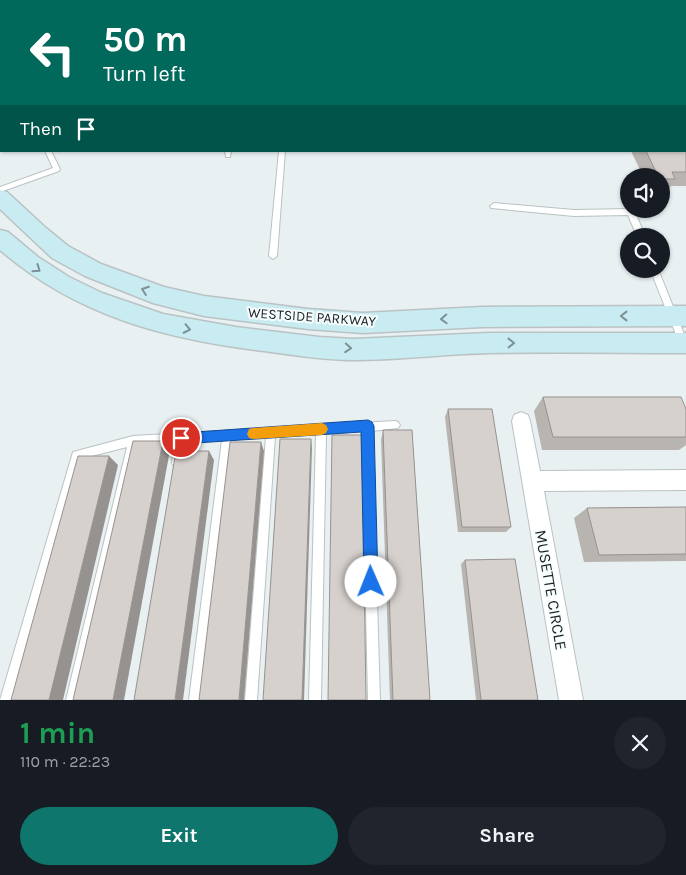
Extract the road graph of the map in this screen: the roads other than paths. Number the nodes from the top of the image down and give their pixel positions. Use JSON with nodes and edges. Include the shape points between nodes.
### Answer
{"nodes":[{"id":1,"x":48,"y":152,"type":"edge"},
{"id":2,"x":282,"y":152,"type":"edge"},
{"id":3,"x":0,"y":190,"type":"edge"},
{"id":4,"x":0,"y":198,"type":"edge"},
{"id":5,"x":494,"y":206,"type":"dead end"},
{"id":6,"x":638,"y":228,"type":"edge"},
{"id":7,"x":0,"y":238,"type":"edge"},
{"id":8,"x":273,"y":256,"type":"dead end"},
{"id":9,"x":659,"y":278,"type":"edge"},
{"id":10,"x":679,"y":316,"type":"edge"},
{"id":11,"x":685,"y":342,"type":"edge"},
{"id":12,"x":521,"y":421,"type":"dead end"},
{"id":13,"x":395,"y":425,"type":"dead end"},
{"id":14,"x":368,"y":426,"type":"junction"},
{"id":15,"x":321,"y":429,"type":"junction"},
{"id":16,"x":271,"y":432,"type":"junction"},
{"id":17,"x":227,"y":435,"type":"junction"},
{"id":18,"x":181,"y":438,"type":"junction"},
{"id":19,"x":133,"y":440,"type":"junction"},
{"id":20,"x":174,"y":477,"type":"edge"},
{"id":21,"x":532,"y":480,"type":"junction"},
{"id":22,"x":686,"y":480,"type":"edge"},
{"id":23,"x":6,"y":700,"type":"edge"},
{"id":24,"x":72,"y":700,"type":"edge"},
{"id":25,"x":195,"y":700,"type":"edge"},
{"id":26,"x":251,"y":700,"type":"edge"},
{"id":27,"x":315,"y":700,"type":"edge"},
{"id":28,"x":374,"y":700,"type":"edge"},
{"id":29,"x":571,"y":700,"type":"edge"}],
"edges":[{"from":1,"to":3,"type":"lane","via":[[57,169]]},
{"from":2,"to":8,"type":"lane"},
{"from":10,"to":4,"type":"main road","name":"WESTSIDE PARKWAY","one_way":true,"via":[[482,317],[362,323],[204,306],[161,296],[93,270],[53,246]]},
{"from":5,"to":6,"type":"lane","via":[[574,213],[631,212]]},
{"from":7,"to":11,"type":"main road","name":"WESTSIDE PARKWAY","one_way":true,"via":[[37,270],[106,305],[146,320],[247,339],[362,349],[487,343]]},
{"from":9,"to":10,"type":"lane"},
{"from":10,"to":11,"type":"lane"},
{"from":12,"to":21,"type":"street","name":"MUSETTE CIRCLE"},
{"from":13,"to":14,"type":"lane"},
{"from":14,"to":15,"type":"lane"},
{"from":14,"to":28,"type":"lane"},
{"from":15,"to":16,"type":"lane"},
{"from":15,"to":27,"type":"lane"},
{"from":16,"to":17,"type":"lane"},
{"from":16,"to":26,"type":"lane"},
{"from":17,"to":18,"type":"lane"},
{"from":17,"to":25,"type":"lane"},
{"from":18,"to":19,"type":"lane"},
{"from":18,"to":20,"type":"lane"},
{"from":19,"to":23,"type":"lane","via":[[76,455]]},
{"from":19,"to":24,"type":"lane"},
{"from":21,"to":22,"type":"street"},
{"from":21,"to":29,"type":"street","name":"MUSETTE CIRCLE"}]}
